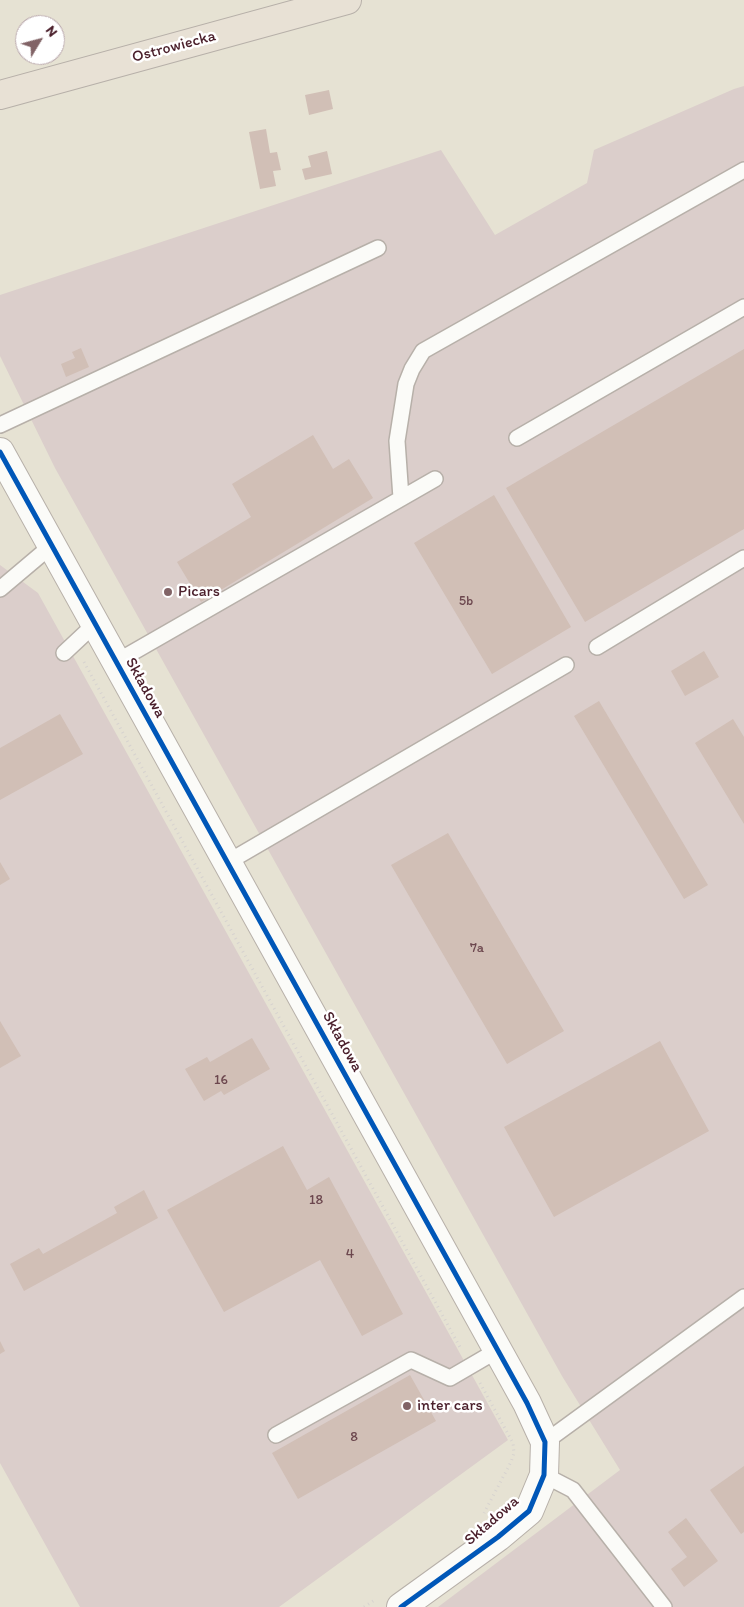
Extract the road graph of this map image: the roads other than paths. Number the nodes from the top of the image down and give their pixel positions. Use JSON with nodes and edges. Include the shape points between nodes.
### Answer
{"nodes":[{"id":1,"x":347,"y":0,"type":"edge"},
{"id":2,"x":0,"y":95,"type":"edge"},
{"id":3,"x":744,"y":170,"type":"edge"},
{"id":4,"x":378,"y":248,"type":"dead end"},
{"id":5,"x":744,"y":307,"type":"edge"},
{"id":6,"x":0,"y":425,"type":"edge"},
{"id":7,"x":517,"y":438,"type":"dead end"},
{"id":8,"x":0,"y":452,"type":"edge"},
{"id":9,"x":435,"y":479,"type":"dead end"},
{"id":10,"x":402,"y":498,"type":"junction"},
{"id":11,"x":51,"y":546,"type":"junction"},
{"id":12,"x":744,"y":558,"type":"edge"},
{"id":13,"x":0,"y":589,"type":"edge"},
{"id":14,"x":95,"y":624,"type":"junction"},
{"id":15,"x":597,"y":647,"type":"dead end"},
{"id":16,"x":69,"y":648,"type":"road end"},
{"id":17,"x":116,"y":662,"type":"junction"},
{"id":18,"x":566,"y":664,"type":"dead end"},
{"id":19,"x":228,"y":862,"type":"junction"},
{"id":20,"x":744,"y":1297,"type":"edge"},
{"id":21,"x":498,"y":1350,"type":"junction"},
{"id":22,"x":276,"y":1435,"type":"dead end"},
{"id":23,"x":545,"y":1442,"type":"junction"},
{"id":24,"x":544,"y":1475,"type":"junction"},
{"id":25,"x":390,"y":1601,"type":"edge"},
{"id":26,"x":664,"y":1607,"type":"edge"}],
"edges":[{"from":1,"to":2,"type":"main road","name":"Ostrowiecka"},
{"from":3,"to":10,"type":"lane","via":[[423,351],[406,384],[397,440]]},
{"from":4,"to":6,"type":"lane"},
{"from":5,"to":7,"type":"lane"},
{"from":8,"to":11,"type":"street","name":"Składowa"},
{"from":9,"to":10,"type":"lane"},
{"from":10,"to":17,"type":"lane"},
{"from":11,"to":13,"type":"lane"},
{"from":11,"to":14,"type":"street","name":"Składowa"},
{"from":12,"to":15,"type":"lane"},
{"from":14,"to":16,"type":"lane"},
{"from":14,"to":17,"type":"street","name":"Składowa"},
{"from":17,"to":19,"type":"street","name":"Składowa"},
{"from":18,"to":19,"type":"lane"},
{"from":19,"to":21,"type":"street","name":"Składowa"},
{"from":20,"to":23,"type":"lane"},
{"from":21,"to":22,"type":"lane","via":[[450,1378],[411,1360]]},
{"from":21,"to":23,"type":"street","name":"Składowa"},
{"from":23,"to":24,"type":"street","name":"Składowa"},
{"from":24,"to":25,"type":"street","name":"Składowa","via":[[529,1511],[498,1537]]},
{"from":24,"to":26,"type":"lane","via":[[573,1490]]}]}
